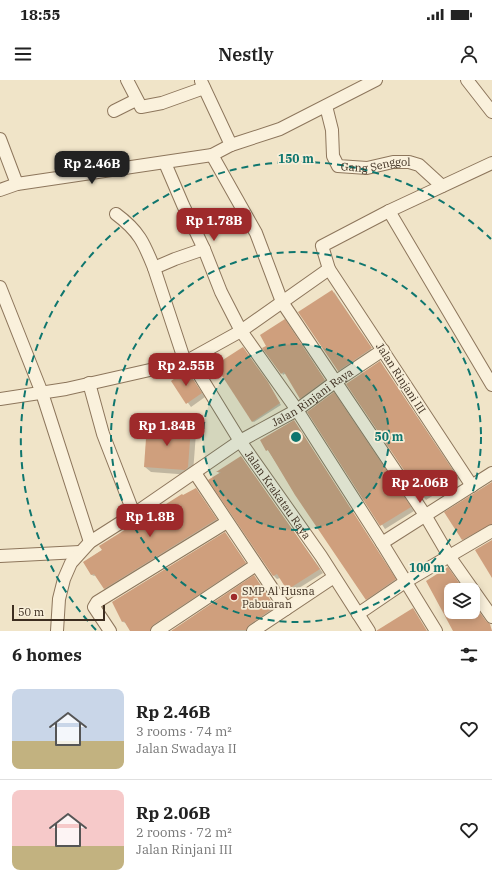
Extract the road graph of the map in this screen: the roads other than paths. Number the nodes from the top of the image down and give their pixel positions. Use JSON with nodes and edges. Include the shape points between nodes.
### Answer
{"nodes":[{"id":1,"x":127,"y":80,"type":"edge"},
{"id":2,"x":376,"y":80,"type":"edge"},
{"id":3,"x":468,"y":80,"type":"edge"},
{"id":4,"x":202,"y":84,"type":"edge"},
{"id":5,"x":136,"y":100,"type":"junction"},
{"id":6,"x":326,"y":106,"type":"junction"},
{"id":7,"x":114,"y":111,"type":"dead end"},
{"id":8,"x":492,"y":112,"type":"edge"},
{"id":9,"x":0,"y":139,"type":"edge"},
{"id":10,"x":231,"y":145,"type":"junction"},
{"id":11,"x":212,"y":154,"type":"junction"},
{"id":12,"x":165,"y":163,"type":"junction"},
{"id":13,"x":492,"y":163,"type":"edge"},
{"id":14,"x":17,"y":184,"type":"junction"},
{"id":15,"x":442,"y":186,"type":"junction"},
{"id":16,"x":0,"y":190,"type":"edge"},
{"id":17,"x":388,"y":210,"type":"junction"},
{"id":18,"x":116,"y":214,"type":"dead end"},
{"id":19,"x":204,"y":249,"type":"junction"},
{"id":20,"x":154,"y":268,"type":"junction"},
{"id":21,"x":329,"y":269,"type":"junction"},
{"id":22,"x":0,"y":287,"type":"edge"},
{"id":23,"x":282,"y":302,"type":"junction"},
{"id":24,"x":241,"y":332,"type":"junction"},
{"id":25,"x":383,"y":350,"type":"junction"},
{"id":26,"x":185,"y":362,"type":"junction"},
{"id":27,"x":334,"y":382,"type":"junction"},
{"id":28,"x":89,"y":383,"type":"junction"},
{"id":29,"x":492,"y":385,"type":"edge"},
{"id":30,"x":42,"y":393,"type":"junction"},
{"id":31,"x":0,"y":399,"type":"edge"},
{"id":32,"x":297,"y":410,"type":"junction"},
{"id":33,"x":240,"y":441,"type":"junction"},
{"id":34,"x":195,"y":473,"type":"junction"},
{"id":35,"x":492,"y":473,"type":"edge"},
{"id":36,"x":472,"y":486,"type":"junction"},
{"id":37,"x":134,"y":514,"type":"junction"},
{"id":38,"x":425,"y":515,"type":"junction"},
{"id":39,"x":227,"y":522,"type":"junction"},
{"id":40,"x":492,"y":531,"type":"edge"},
{"id":41,"x":90,"y":542,"type":"junction"},
{"id":42,"x":382,"y":542,"type":"junction"},
{"id":43,"x":80,"y":552,"type":"junction"},
{"id":44,"x":0,"y":556,"type":"edge"},
{"id":45,"x":449,"y":556,"type":"junction"},
{"id":46,"x":256,"y":565,"type":"junction"},
{"id":47,"x":334,"y":578,"type":"junction"},
{"id":48,"x":405,"y":582,"type":"junction"},
{"id":49,"x":487,"y":598,"type":"edge"},
{"id":50,"x":286,"y":609,"type":"junction"},
{"id":51,"x":358,"y":614,"type":"junction"},
{"id":52,"x":492,"y":617,"type":"edge"},
{"id":53,"x":57,"y":631,"type":"edge"},
{"id":54,"x":110,"y":631,"type":"edge"},
{"id":55,"x":157,"y":631,"type":"edge"},
{"id":56,"x":253,"y":631,"type":"edge"},
{"id":57,"x":369,"y":631,"type":"edge"},
{"id":58,"x":436,"y":631,"type":"edge"}],
"edges":[{"from":1,"to":5,"type":"street"},
{"from":2,"to":6,"type":"street"},
{"from":3,"to":8,"type":"street"},
{"from":4,"to":5,"type":"street","via":[[149,107],[141,108]]},
{"from":4,"to":10,"type":"street"},
{"from":5,"to":7,"type":"street"},
{"from":6,"to":10,"type":"street","via":[[280,129]]},
{"from":6,"to":15,"type":"street","name":"Gang Senggol","via":[[332,130],[333,156],[338,166],[367,168],[394,162],[409,162],[419,165]]},
{"from":9,"to":14,"type":"street"},
{"from":10,"to":11,"type":"street"},
{"from":11,"to":12,"type":"street"},
{"from":11,"to":23,"type":"street","via":[[256,233]]},
{"from":12,"to":14,"type":"street"},
{"from":12,"to":19,"type":"street"},
{"from":13,"to":15,"type":"street"},
{"from":14,"to":16,"type":"street"},
{"from":15,"to":17,"type":"street"},
{"from":17,"to":21,"type":"street","name":"Jalan Rinjani III","via":[[322,246]]},
{"from":17,"to":29,"type":"street"},
{"from":18,"to":20,"type":"street","via":[[143,240]]},
{"from":19,"to":20,"type":"street"},
{"from":19,"to":24,"type":"street"},
{"from":20,"to":26,"type":"street"},
{"from":21,"to":23,"type":"street"},
{"from":21,"to":25,"type":"street","name":"Jalan Rinjani III"},
{"from":22,"to":30,"type":"street"},
{"from":23,"to":24,"type":"street"},
{"from":23,"to":27,"type":"street"},
{"from":24,"to":26,"type":"street"},
{"from":24,"to":32,"type":"street"},
{"from":25,"to":27,"type":"street","name":"Jalan Rinjani Raya"},
{"from":25,"to":36,"type":"street","name":"Jalan Rinjani III"},
{"from":26,"to":28,"type":"street"},
{"from":26,"to":33,"type":"street","name":"Jalan Krakatau Raya","via":[[197,371]]},
{"from":27,"to":32,"type":"street","name":"Jalan Rinjani Raya"},
{"from":27,"to":38,"type":"street"},
{"from":28,"to":30,"type":"street"},
{"from":28,"to":37,"type":"street","via":[[103,434]]},
{"from":30,"to":31,"type":"street"},
{"from":30,"to":41,"type":"street"},
{"from":32,"to":33,"type":"street","name":"Jalan Rinjani Raya"},
{"from":32,"to":42,"type":"street"},
{"from":33,"to":34,"type":"street","name":"Jalan Rinjani Raya"},
{"from":33,"to":47,"type":"street","name":"Jalan Krakatau Raya"},
{"from":34,"to":37,"type":"street","name":"Jalan Rinjani Raya"},
{"from":34,"to":39,"type":"street"},
{"from":35,"to":36,"type":"street"},
{"from":36,"to":38,"type":"street"},
{"from":37,"to":41,"type":"street","name":"Jalan Rinjani Raya"},
{"from":38,"to":42,"type":"street"},
{"from":38,"to":45,"type":"street"},
{"from":39,"to":46,"type":"street"},
{"from":39,"to":54,"type":"street","via":[[97,602],[94,607]]},
{"from":40,"to":45,"type":"street"},
{"from":41,"to":43,"type":"street","name":"Jalan Rinjani Raya"},
{"from":42,"to":48,"type":"street"},
{"from":43,"to":44,"type":"street"},
{"from":43,"to":53,"type":"street","name":"Jalan Rinjani Raya","via":[[71,563],[64,579],[59,599]]},
{"from":45,"to":48,"type":"street"},
{"from":45,"to":49,"type":"street"},
{"from":46,"to":50,"type":"street"},
{"from":46,"to":55,"type":"street"},
{"from":47,"to":50,"type":"street"},
{"from":47,"to":51,"type":"street","name":"Jalan Krakatau Raya"},
{"from":48,"to":51,"type":"street"},
{"from":48,"to":58,"type":"street"},
{"from":49,"to":52,"type":"street"},
{"from":50,"to":56,"type":"street"},
{"from":51,"to":57,"type":"street","name":"Jalan Krakatau Raya"}]}
